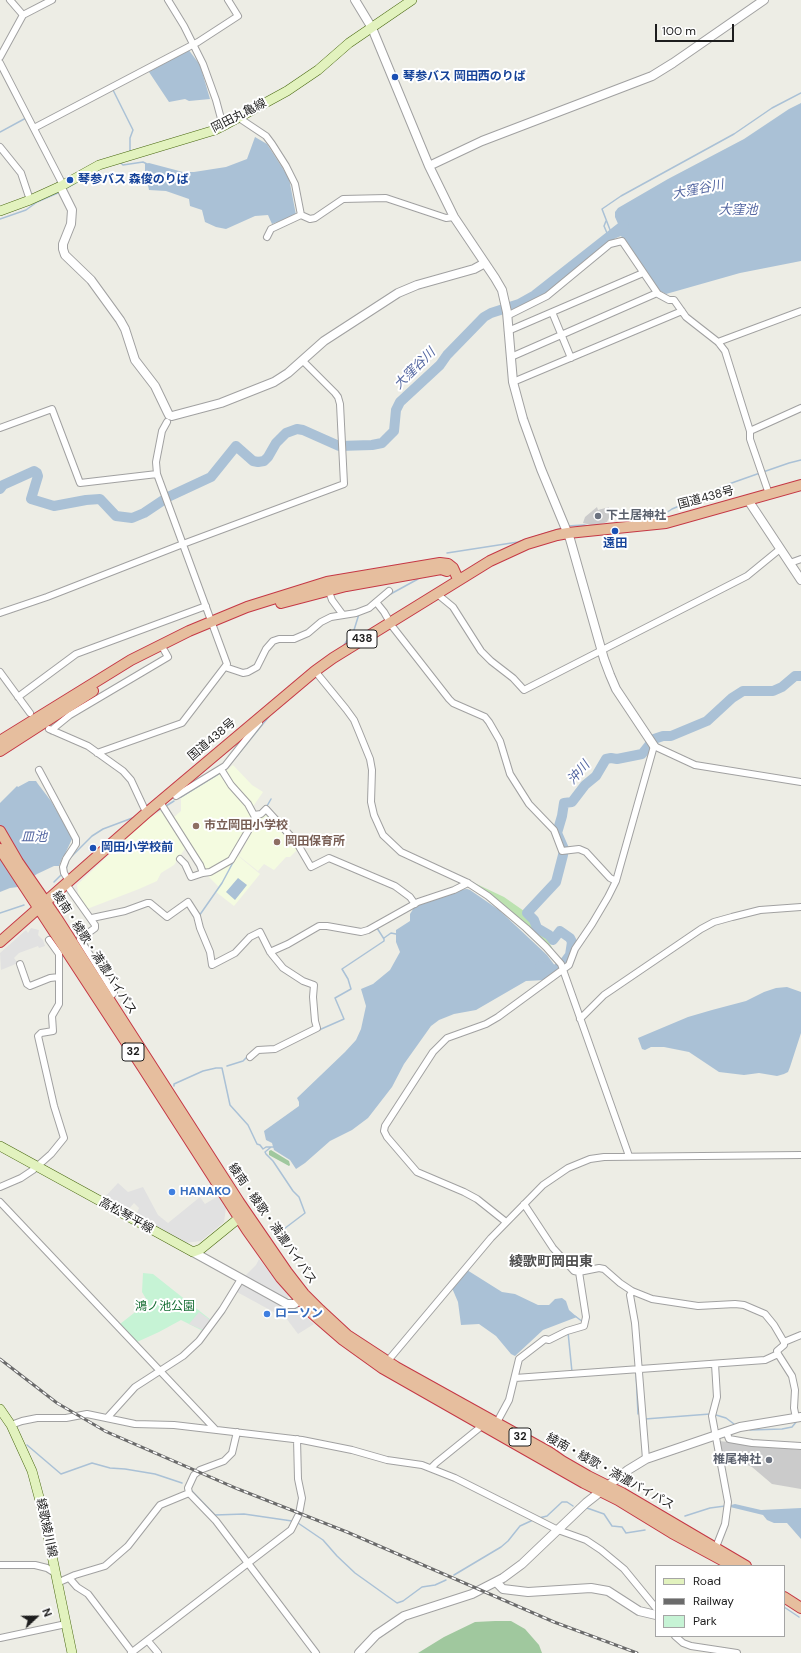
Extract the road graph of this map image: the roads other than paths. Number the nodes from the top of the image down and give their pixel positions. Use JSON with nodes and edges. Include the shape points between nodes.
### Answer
{"nodes":[{"id":1,"x":10,"y":0,"type":"edge"},
{"id":2,"x":52,"y":0,"type":"edge"},
{"id":3,"x":168,"y":0,"type":"edge"},
{"id":4,"x":228,"y":0,"type":"edge"},
{"id":5,"x":355,"y":0,"type":"edge"},
{"id":6,"x":412,"y":0,"type":"edge"},
{"id":7,"x":764,"y":0,"type":"edge"},
{"id":8,"x":23,"y":15,"type":"junction"},
{"id":9,"x":372,"y":28,"type":"junction"},
{"id":10,"x":193,"y":44,"type":"junction"},
{"id":11,"x":0,"y":57,"type":"edge"},
{"id":12,"x":0,"y":63,"type":"edge"},
{"id":13,"x":239,"y":118,"type":"junction"},
{"id":14,"x":223,"y":126,"type":"junction"},
{"id":15,"x":34,"y":128,"type":"junction"},
{"id":16,"x":0,"y":147,"type":"edge"},
{"id":17,"x":429,"y":166,"type":"junction"},
{"id":18,"x":62,"y":188,"type":"junction"},
{"id":19,"x":30,"y":200,"type":"junction"},
{"id":20,"x":0,"y":211,"type":"edge"},
{"id":21,"x":301,"y":215,"type":"junction"},
{"id":22,"x":454,"y":217,"type":"junction"},
{"id":23,"x":267,"y":237,"type":"dead end"},
{"id":24,"x":485,"y":264,"type":"junction"},
{"id":25,"x":642,"y":273,"type":"junction"},
{"id":26,"x":657,"y":292,"type":"junction"},
{"id":27,"x":801,"y":310,"type":"edge"},
{"id":28,"x":682,"y":311,"type":"junction"},
{"id":29,"x":507,"y":312,"type":"junction"},
{"id":30,"x":552,"y":312,"type":"junction"},
{"id":31,"x":508,"y":332,"type":"junction"},
{"id":32,"x":561,"y":334,"type":"junction"},
{"id":33,"x":718,"y":342,"type":"junction"},
{"id":34,"x":511,"y":356,"type":"junction"},
{"id":35,"x":571,"y":358,"type":"junction"},
{"id":36,"x":302,"y":360,"type":"junction"},
{"id":37,"x":513,"y":382,"type":"junction"},
{"id":38,"x":801,"y":408,"type":"edge"},
{"id":39,"x":167,"y":422,"type":"dead end"},
{"id":40,"x":0,"y":428,"type":"edge"},
{"id":41,"x":750,"y":431,"type":"junction"},
{"id":42,"x":157,"y":474,"type":"junction"},
{"id":43,"x":801,"y":485,"type":"edge"},
{"id":44,"x":769,"y":494,"type":"junction"},
{"id":45,"x":748,"y":500,"type":"junction"},
{"id":46,"x":566,"y":529,"type":"junction"},
{"id":47,"x":183,"y":544,"type":"junction"},
{"id":48,"x":780,"y":549,"type":"junction"},
{"id":49,"x":801,"y":559,"type":"edge"},
{"id":50,"x":790,"y":563,"type":"junction"},
{"id":51,"x":458,"y":579,"type":"junction"},
{"id":52,"x":801,"y":580,"type":"edge"},
{"id":53,"x":328,"y":589,"type":"junction"},
{"id":54,"x":389,"y":591,"type":"dead end"},
{"id":55,"x":436,"y":593,"type":"junction"},
{"id":56,"x":377,"y":603,"type":"junction"},
{"id":57,"x":206,"y":606,"type":"junction"},
{"id":58,"x":0,"y":613,"type":"edge"},
{"id":59,"x":343,"y":615,"type":"junction"},
{"id":60,"x":390,"y":622,"type":"junction"},
{"id":61,"x":213,"y":624,"type":"junction"},
{"id":62,"x":164,"y":650,"type":"junction"},
{"id":63,"x":602,"y":650,"type":"junction"},
{"id":64,"x":225,"y":667,"type":"junction"},
{"id":65,"x":315,"y":671,"type":"junction"},
{"id":66,"x":0,"y":672,"type":"edge"},
{"id":67,"x":18,"y":697,"type":"junction"},
{"id":68,"x":272,"y":706,"type":"junction"},
{"id":69,"x":30,"y":713,"type":"dead end"},
{"id":70,"x":0,"y":741,"type":"edge"},
{"id":71,"x":652,"y":743,"type":"junction"},
{"id":72,"x":0,"y":751,"type":"edge"},
{"id":73,"x":97,"y":752,"type":"junction"},
{"id":74,"x":39,"y":770,"type":"dead end"},
{"id":75,"x":222,"y":771,"type":"junction"},
{"id":76,"x":801,"y":782,"type":"edge"},
{"id":77,"x":172,"y":791,"type":"junction"},
{"id":78,"x":160,"y":802,"type":"junction"},
{"id":79,"x":144,"y":815,"type":"junction"},
{"id":80,"x":254,"y":815,"type":"junction"},
{"id":81,"x":0,"y":832,"type":"edge"},
{"id":82,"x":0,"y":849,"type":"edge"},
{"id":83,"x":180,"y":860,"type":"dead end"},
{"id":84,"x":203,"y":873,"type":"junction"},
{"id":85,"x":616,"y":881,"type":"junction"},
{"id":86,"x":68,"y":882,"type":"junction"},
{"id":87,"x":468,"y":883,"type":"junction"},
{"id":88,"x":28,"y":884,"type":"junction"},
{"id":89,"x":415,"y":904,"type":"junction"},
{"id":90,"x":42,"y":905,"type":"junction"},
{"id":91,"x":801,"y":907,"type":"edge"},
{"id":92,"x":92,"y":918,"type":"junction"},
{"id":93,"x":49,"y":940,"type":"dead end"},
{"id":94,"x":0,"y":942,"type":"edge"},
{"id":95,"x":270,"y":952,"type":"junction"},
{"id":96,"x":20,"y":964,"type":"dead end"},
{"id":97,"x":563,"y":969,"type":"junction"},
{"id":98,"x":59,"y":977,"type":"junction"},
{"id":99,"x":112,"y":994,"type":"dead end"},
{"id":100,"x":580,"y":1020,"type":"junction"},
{"id":101,"x":250,"y":1057,"type":"dead end"},
{"id":102,"x":0,"y":1146,"type":"edge"},
{"id":103,"x":801,"y":1155,"type":"edge"},
{"id":104,"x":629,"y":1156,"type":"junction"},
{"id":105,"x":37,"y":1167,"type":"junction"},
{"id":106,"x":0,"y":1187,"type":"edge"},
{"id":107,"x":0,"y":1202,"type":"edge"},
{"id":108,"x":524,"y":1204,"type":"junction"},
{"id":109,"x":243,"y":1215,"type":"junction"},
{"id":110,"x":506,"y":1222,"type":"junction"},
{"id":111,"x":193,"y":1252,"type":"junction"},
{"id":112,"x":579,"y":1272,"type":"junction"},
{"id":113,"x":241,"y":1279,"type":"junction"},
{"id":114,"x":632,"y":1291,"type":"junction"},
{"id":115,"x":300,"y":1300,"type":"junction"},
{"id":116,"x":801,"y":1335,"type":"edge"},
{"id":117,"x":784,"y":1342,"type":"junction"},
{"id":118,"x":778,"y":1354,"type":"junction"},
{"id":119,"x":715,"y":1364,"type":"junction"},
{"id":120,"x":385,"y":1365,"type":"junction"},
{"id":121,"x":639,"y":1369,"type":"junction"},
{"id":122,"x":159,"y":1371,"type":"junction"},
{"id":123,"x":515,"y":1378,"type":"junction"},
{"id":124,"x":0,"y":1409,"type":"edge"},
{"id":125,"x":798,"y":1417,"type":"edge"},
{"id":126,"x":107,"y":1418,"type":"junction"},
{"id":127,"x":6,"y":1422,"type":"edge"},
{"id":128,"x":496,"y":1424,"type":"junction"},
{"id":129,"x":483,"y":1425,"type":"junction"},
{"id":130,"x":215,"y":1429,"type":"junction"},
{"id":131,"x":237,"y":1432,"type":"junction"},
{"id":132,"x":726,"y":1432,"type":"junction"},
{"id":133,"x":714,"y":1435,"type":"junction"},
{"id":134,"x":296,"y":1439,"type":"junction"},
{"id":135,"x":801,"y":1446,"type":"edge"},
{"id":136,"x":646,"y":1459,"type":"junction"},
{"id":137,"x":431,"y":1468,"type":"junction"},
{"id":138,"x":604,"y":1489,"type":"junction"},
{"id":139,"x":189,"y":1493,"type":"junction"},
{"id":140,"x":558,"y":1530,"type":"junction"},
{"id":141,"x":716,"y":1547,"type":"junction"},
{"id":142,"x":248,"y":1564,"type":"junction"},
{"id":143,"x":0,"y":1565,"type":"edge"},
{"id":144,"x":731,"y":1565,"type":"edge"},
{"id":145,"x":744,"y":1565,"type":"edge"},
{"id":146,"x":55,"y":1573,"type":"junction"},
{"id":147,"x":70,"y":1578,"type":"junction"},
{"id":148,"x":496,"y":1582,"type":"junction"},
{"id":149,"x":57,"y":1583,"type":"junction"},
{"id":150,"x":785,"y":1590,"type":"edge"},
{"id":151,"x":785,"y":1598,"type":"edge"},
{"id":152,"x":801,"y":1600,"type":"edge"},
{"id":153,"x":655,"y":1607,"type":"edge"},
{"id":154,"x":801,"y":1608,"type":"edge"},
{"id":155,"x":655,"y":1615,"type":"edge"},
{"id":156,"x":66,"y":1624,"type":"junction"},
{"id":157,"x":676,"y":1637,"type":"edge"},
{"id":158,"x":0,"y":1638,"type":"edge"},
{"id":159,"x":148,"y":1640,"type":"junction"},
{"id":160,"x":700,"y":1651,"type":"edge"},
{"id":161,"x":72,"y":1653,"type":"edge"},
{"id":162,"x":131,"y":1653,"type":"edge"},
{"id":163,"x":158,"y":1653,"type":"edge"},
{"id":164,"x":316,"y":1653,"type":"edge"},
{"id":165,"x":359,"y":1653,"type":"edge"},
{"id":166,"x":737,"y":1653,"type":"edge"}],
"edges":[{"from":1,"to":8,"type":"street"},
{"from":2,"to":8,"type":"street"},
{"from":3,"to":10,"type":"street"},
{"from":4,"to":10,"type":"street","via":[[238,16]]},
{"from":5,"to":9,"type":"street"},
{"from":6,"to":9,"type":"main road","name":"岡田丸亀線"},
{"from":7,"to":17,"type":"street","via":[[652,76],[482,141]]},
{"from":8,"to":11,"type":"street"},
{"from":9,"to":13,"type":"main road","name":"岡田丸亀線","via":[[287,91]]},
{"from":9,"to":17,"type":"street"},
{"from":10,"to":14,"type":"street","via":[[204,64]]},
{"from":10,"to":15,"type":"street"},
{"from":12,"to":15,"type":"street"},
{"from":13,"to":14,"type":"main road","name":"岡田丸亀線"},
{"from":13,"to":21,"type":"street","via":[[266,136],[272,144],[293,180]]},
{"from":14,"to":18,"type":"main road","name":"岡田丸亀線","via":[[99,166]]},
{"from":15,"to":18,"type":"street"},
{"from":16,"to":19,"type":"street","via":[[21,173]]},
{"from":17,"to":22,"type":"street"},
{"from":18,"to":19,"type":"main road","name":"岡田丸亀線"},
{"from":18,"to":36,"type":"street","via":[[73,213],[63,244],[65,255],[93,283],[120,320],[135,360],[155,386],[169,415],[221,404],[288,373]]},
{"from":19,"to":20,"type":"main road","name":"岡田丸亀線"},
{"from":21,"to":22,"type":"street","via":[[310,219],[315,218],[342,199],[386,198],[446,218]]},
{"from":21,"to":23,"type":"street","via":[[270,230]]},
{"from":22,"to":24,"type":"street"},
{"from":24,"to":29,"type":"street","via":[[498,284]]},
{"from":24,"to":36,"type":"street","via":[[398,293],[334,334]]},
{"from":25,"to":26,"type":"street"},
{"from":25,"to":29,"type":"street","via":[[622,241],[610,244],[547,296]]},
{"from":25,"to":30,"type":"street"},
{"from":26,"to":28,"type":"street","via":[[669,300],[674,300]]},
{"from":26,"to":32,"type":"street"},
{"from":27,"to":33,"type":"street"},
{"from":28,"to":33,"type":"street"},
{"from":28,"to":35,"type":"street"},
{"from":29,"to":31,"type":"street"},
{"from":30,"to":31,"type":"street"},
{"from":30,"to":32,"type":"street"},
{"from":31,"to":34,"type":"street"},
{"from":32,"to":34,"type":"street"},
{"from":32,"to":35,"type":"street"},
{"from":33,"to":41,"type":"street","via":[[726,353]]},
{"from":34,"to":37,"type":"street"},
{"from":35,"to":37,"type":"street"},
{"from":36,"to":47,"type":"street","via":[[338,397],[344,484]]},
{"from":37,"to":46,"type":"street","via":[[530,440]]},
{"from":38,"to":41,"type":"street"},
{"from":39,"to":42,"type":"street","via":[[162,431],[156,462]]},
{"from":40,"to":42,"type":"street","via":[[52,408],[80,483]]},
{"from":41,"to":44,"type":"street","via":[[750,439]]},
{"from":42,"to":47,"type":"street"},
{"from":43,"to":44,"type":"highway","name":"国道438号","number":"438"},
{"from":44,"to":45,"type":"highway","name":"国道438号","number":"438"},
{"from":45,"to":46,"type":"highway","name":"国道438号","number":"438","via":[[666,523]]},
{"from":45,"to":48,"type":"street"},
{"from":46,"to":51,"type":"highway","name":"国道438号","number":"438","via":[[501,555]]},
{"from":46,"to":63,"type":"street"},
{"from":47,"to":57,"type":"street"},
{"from":47,"to":58,"type":"street"},
{"from":48,"to":50,"type":"street"},
{"from":48,"to":63,"type":"street","via":[[747,576]]},
{"from":49,"to":50,"type":"street"},
{"from":50,"to":52,"type":"street"},
{"from":51,"to":53,"type":"highway","via":[[446,570],[441,570]]},
{"from":51,"to":55,"type":"highway","name":"国道438号","number":"438"},
{"from":51,"to":61,"type":"highway","via":[[453,568],[440,563],[350,577],[279,596]]},
{"from":53,"to":59,"type":"street","via":[[332,600]]},
{"from":53,"to":61,"type":"highway"},
{"from":54,"to":56,"type":"street"},
{"from":55,"to":60,"type":"highway","name":"国道438号","number":"438"},
{"from":55,"to":63,"type":"street","via":[[453,607],[481,651],[524,690]]},
{"from":56,"to":59,"type":"street","via":[[356,613]]},
{"from":56,"to":60,"type":"street"},
{"from":57,"to":61,"type":"street"},
{"from":57,"to":67,"type":"street","via":[[76,654]]},
{"from":59,"to":64,"type":"street","via":[[326,619],[308,633],[294,639],[273,641],[257,667],[248,672],[243,673]]},
{"from":60,"to":65,"type":"highway","name":"国道438号","number":"438"},
{"from":60,"to":85,"type":"street","via":[[449,699],[480,714],[489,722],[500,742],[510,774],[529,804],[554,830],[564,852],[573,849],[586,852],[610,878]]},
{"from":61,"to":62,"type":"highway"},
{"from":61,"to":64,"type":"street","via":[[227,664]]},
{"from":61,"to":70,"type":"highway","via":[[171,639],[131,660]]},
{"from":62,"to":72,"type":"highway","via":[[105,683]]},
{"from":62,"to":73,"type":"street","via":[[168,657],[70,715],[51,730],[75,739]]},
{"from":63,"to":71,"type":"street","via":[[616,689]]},
{"from":64,"to":73,"type":"street","via":[[182,723]]},
{"from":65,"to":68,"type":"highway","name":"国道438号","number":"438"},
{"from":65,"to":87,"type":"street","via":[[354,720],[370,759],[374,815],[384,835],[401,852]]},
{"from":66,"to":67,"type":"street"},
{"from":67,"to":69,"type":"street"},
{"from":68,"to":75,"type":"street"},
{"from":68,"to":77,"type":"highway","name":"国道438号","number":"438"},
{"from":71,"to":76,"type":"street","via":[[695,765]]},
{"from":71,"to":85,"type":"street"},
{"from":73,"to":79,"type":"street","via":[[131,780],[145,810]]},
{"from":74,"to":86,"type":"street","via":[[76,839],[76,844],[63,867]]},
{"from":75,"to":77,"type":"street","via":[[176,796]]},
{"from":75,"to":80,"type":"street"},
{"from":77,"to":78,"type":"highway","name":"国道438号","number":"438"},
{"from":78,"to":79,"type":"highway","name":"国道438号","number":"438"},
{"from":78,"to":84,"type":"street"},
{"from":79,"to":86,"type":"highway","name":"国道438号","number":"438"},
{"from":80,"to":84,"type":"street","via":[[254,820],[231,860],[210,872]]},
{"from":80,"to":89,"type":"street","via":[[261,814],[266,809],[297,843],[311,867],[330,858],[395,886]]},
{"from":81,"to":88,"type":"highway","name":"綾南・綾歌・満濃バイパス","number":"32"},
{"from":82,"to":88,"type":"highway","name":"綾南・綾歌・満濃バイパス","number":"32"},
{"from":83,"to":84,"type":"street","via":[[185,864],[191,877]]},
{"from":85,"to":97,"type":"street","via":[[575,949],[569,965]]},
{"from":86,"to":90,"type":"highway","name":"国道438号","number":"438"},
{"from":86,"to":92,"type":"street","via":[[86,913]]},
{"from":87,"to":89,"type":"street"},
{"from":87,"to":97,"type":"street","via":[[526,928],[558,960]]},
{"from":88,"to":90,"type":"highway","name":"綾南・綾歌・満濃バイパス","number":"32"},
{"from":89,"to":95,"type":"street","via":[[365,931],[318,926]]},
{"from":90,"to":94,"type":"highway","name":"国道438号","number":"438"},
{"from":90,"to":109,"type":"highway","name":"綾南・綾歌・満濃バイパス","number":"32"},
{"from":91,"to":100,"type":"street","via":[[760,910],[701,929],[604,995]]},
{"from":92,"to":95,"type":"street","via":[[125,911],[146,903],[150,903],[167,917],[188,902],[197,916],[212,965],[235,953],[250,937],[260,932]]},
{"from":92,"to":99,"type":"street","via":[[95,928],[79,940],[114,993]]},
{"from":93,"to":98,"type":"street","via":[[59,954]]},
{"from":95,"to":101,"type":"street","via":[[283,968],[314,985],[317,1028],[275,1049],[258,1050]]},
{"from":96,"to":98,"type":"street","via":[[30,986]]},
{"from":97,"to":100,"type":"street"},
{"from":97,"to":110,"type":"street","via":[[486,1024],[454,1035],[440,1043],[385,1126],[386,1137],[418,1172],[477,1199]]},
{"from":98,"to":105,"type":"street","via":[[59,1004],[52,1016],[53,1031],[38,1036],[64,1138]]},
{"from":100,"to":104,"type":"street"},
{"from":102,"to":105,"type":"main road","name":"高松琴平線"},
{"from":103,"to":104,"type":"street"},
{"from":104,"to":108,"type":"street","via":[[590,1159],[568,1168],[543,1185]]},
{"from":105,"to":106,"type":"street","via":[[21,1178]]},
{"from":105,"to":111,"type":"main road","name":"高松琴平線"},
{"from":107,"to":122,"type":"street"},
{"from":108,"to":110,"type":"street"},
{"from":108,"to":112,"type":"street","via":[[553,1248],[574,1272]]},
{"from":109,"to":111,"type":"main road","via":[[205,1246]]},
{"from":109,"to":115,"type":"highway","name":"綾南・綾歌・満濃バイパス","number":"32","via":[[266,1258]]},
{"from":109,"to":120,"type":"highway","name":"綾南・綾歌・満濃バイパス","number":"32","via":[[304,1294]]},
{"from":110,"to":120,"type":"street"},
{"from":111,"to":113,"type":"street"},
{"from":112,"to":114,"type":"street","via":[[604,1269]]},
{"from":112,"to":123,"type":"street","via":[[586,1317],[584,1326],[546,1340],[519,1359]]},
{"from":113,"to":115,"type":"street","via":[[287,1304],[294,1304]]},
{"from":113,"to":122,"type":"street","via":[[199,1341],[183,1356]]},
{"from":114,"to":117,"type":"street","via":[[652,1299],[698,1306],[744,1305],[764,1314]]},
{"from":114,"to":121,"type":"street","via":[[630,1295]]},
{"from":115,"to":120,"type":"highway","name":"綾南・綾歌・満濃バイパス","number":"32","via":[[342,1340]]},
{"from":116,"to":117,"type":"street"},
{"from":117,"to":118,"type":"street"},
{"from":118,"to":119,"type":"street","via":[[765,1360]]},
{"from":118,"to":125,"type":"street","via":[[792,1376],[795,1390],[794,1408]]},
{"from":119,"to":121,"type":"street"},
{"from":119,"to":133,"type":"street","via":[[717,1397],[712,1416]]},
{"from":120,"to":128,"type":"highway","name":"綾南・綾歌・満濃バイパス","number":"32"},
{"from":120,"to":129,"type":"highway","name":"綾南・綾歌・満濃バイパス","number":"32"},
{"from":121,"to":123,"type":"street"},
{"from":121,"to":136,"type":"street"},
{"from":122,"to":126,"type":"street","via":[[134,1387]]},
{"from":122,"to":130,"type":"street"},
{"from":123,"to":128,"type":"street","via":[[509,1400]]},
{"from":124,"to":127,"type":"main road","name":"綾歌綾川線"},
{"from":125,"to":132,"type":"street","via":[[740,1427]]},
{"from":126,"to":127,"type":"street","via":[[82,1414],[66,1418]]},
{"from":126,"to":130,"type":"street","via":[[135,1424]]},
{"from":127,"to":146,"type":"main road","name":"綾歌綾川線","via":[[32,1471]]},
{"from":128,"to":138,"type":"highway","name":"綾南・綾歌・満濃バイパス","number":"32"},
{"from":129,"to":137,"type":"street"},
{"from":129,"to":138,"type":"highway","name":"綾南・綾歌・満濃バイパス","number":"32"},
{"from":130,"to":131,"type":"street"},
{"from":131,"to":134,"type":"street"},
{"from":131,"to":139,"type":"street","via":[[232,1453],[224,1461],[194,1475],[188,1488]]},
{"from":132,"to":133,"type":"street"},
{"from":132,"to":135,"type":"street","via":[[728,1439]]},
{"from":133,"to":136,"type":"street"},
{"from":133,"to":141,"type":"street","via":[[728,1506],[725,1524]]},
{"from":134,"to":137,"type":"street"},
{"from":134,"to":142,"type":"street","via":[[298,1479],[302,1498],[299,1514],[291,1530]]},
{"from":136,"to":138,"type":"street"},
{"from":137,"to":140,"type":"street"},
{"from":138,"to":140,"type":"street"},
{"from":138,"to":141,"type":"highway","name":"綾南・綾歌・満濃バイパス","number":"32"},
{"from":138,"to":144,"type":"highway","name":"綾南・綾歌・満濃バイパス","number":"32","via":[[672,1533]]},
{"from":139,"to":142,"type":"street","via":[[216,1521]]},
{"from":139,"to":147,"type":"street","via":[[160,1505],[128,1546],[111,1562]]},
{"from":140,"to":148,"type":"street","via":[[522,1564]]},
{"from":140,"to":153,"type":"street","via":[[586,1540],[601,1550],[624,1569]]},
{"from":141,"to":145,"type":"highway","name":"綾南・綾歌・満濃バイパス","number":"32"},
{"from":142,"to":159,"type":"street"},
{"from":142,"to":164,"type":"street"},
{"from":143,"to":146,"type":"street","via":[[35,1565]]},
{"from":146,"to":149,"type":"main road","name":"綾歌綾川線"},
{"from":147,"to":149,"type":"street"},
{"from":147,"to":162,"type":"street","via":[[88,1594]]},
{"from":148,"to":155,"type":"street","via":[[503,1589],[528,1592],[591,1588],[608,1591],[639,1611]]},
{"from":148,"to":165,"type":"street","via":[[472,1594],[404,1616],[376,1635]]},
{"from":149,"to":156,"type":"main road","name":"綾歌綾川線"},
{"from":150,"to":152,"type":"highway"},
{"from":151,"to":154,"type":"highway"},
{"from":156,"to":158,"type":"street"},
{"from":156,"to":161,"type":"main road","name":"綾歌綾川線"},
{"from":157,"to":160,"type":"street"},
{"from":159,"to":162,"type":"street"},
{"from":159,"to":163,"type":"street"},
{"from":160,"to":166,"type":"street"}]}
